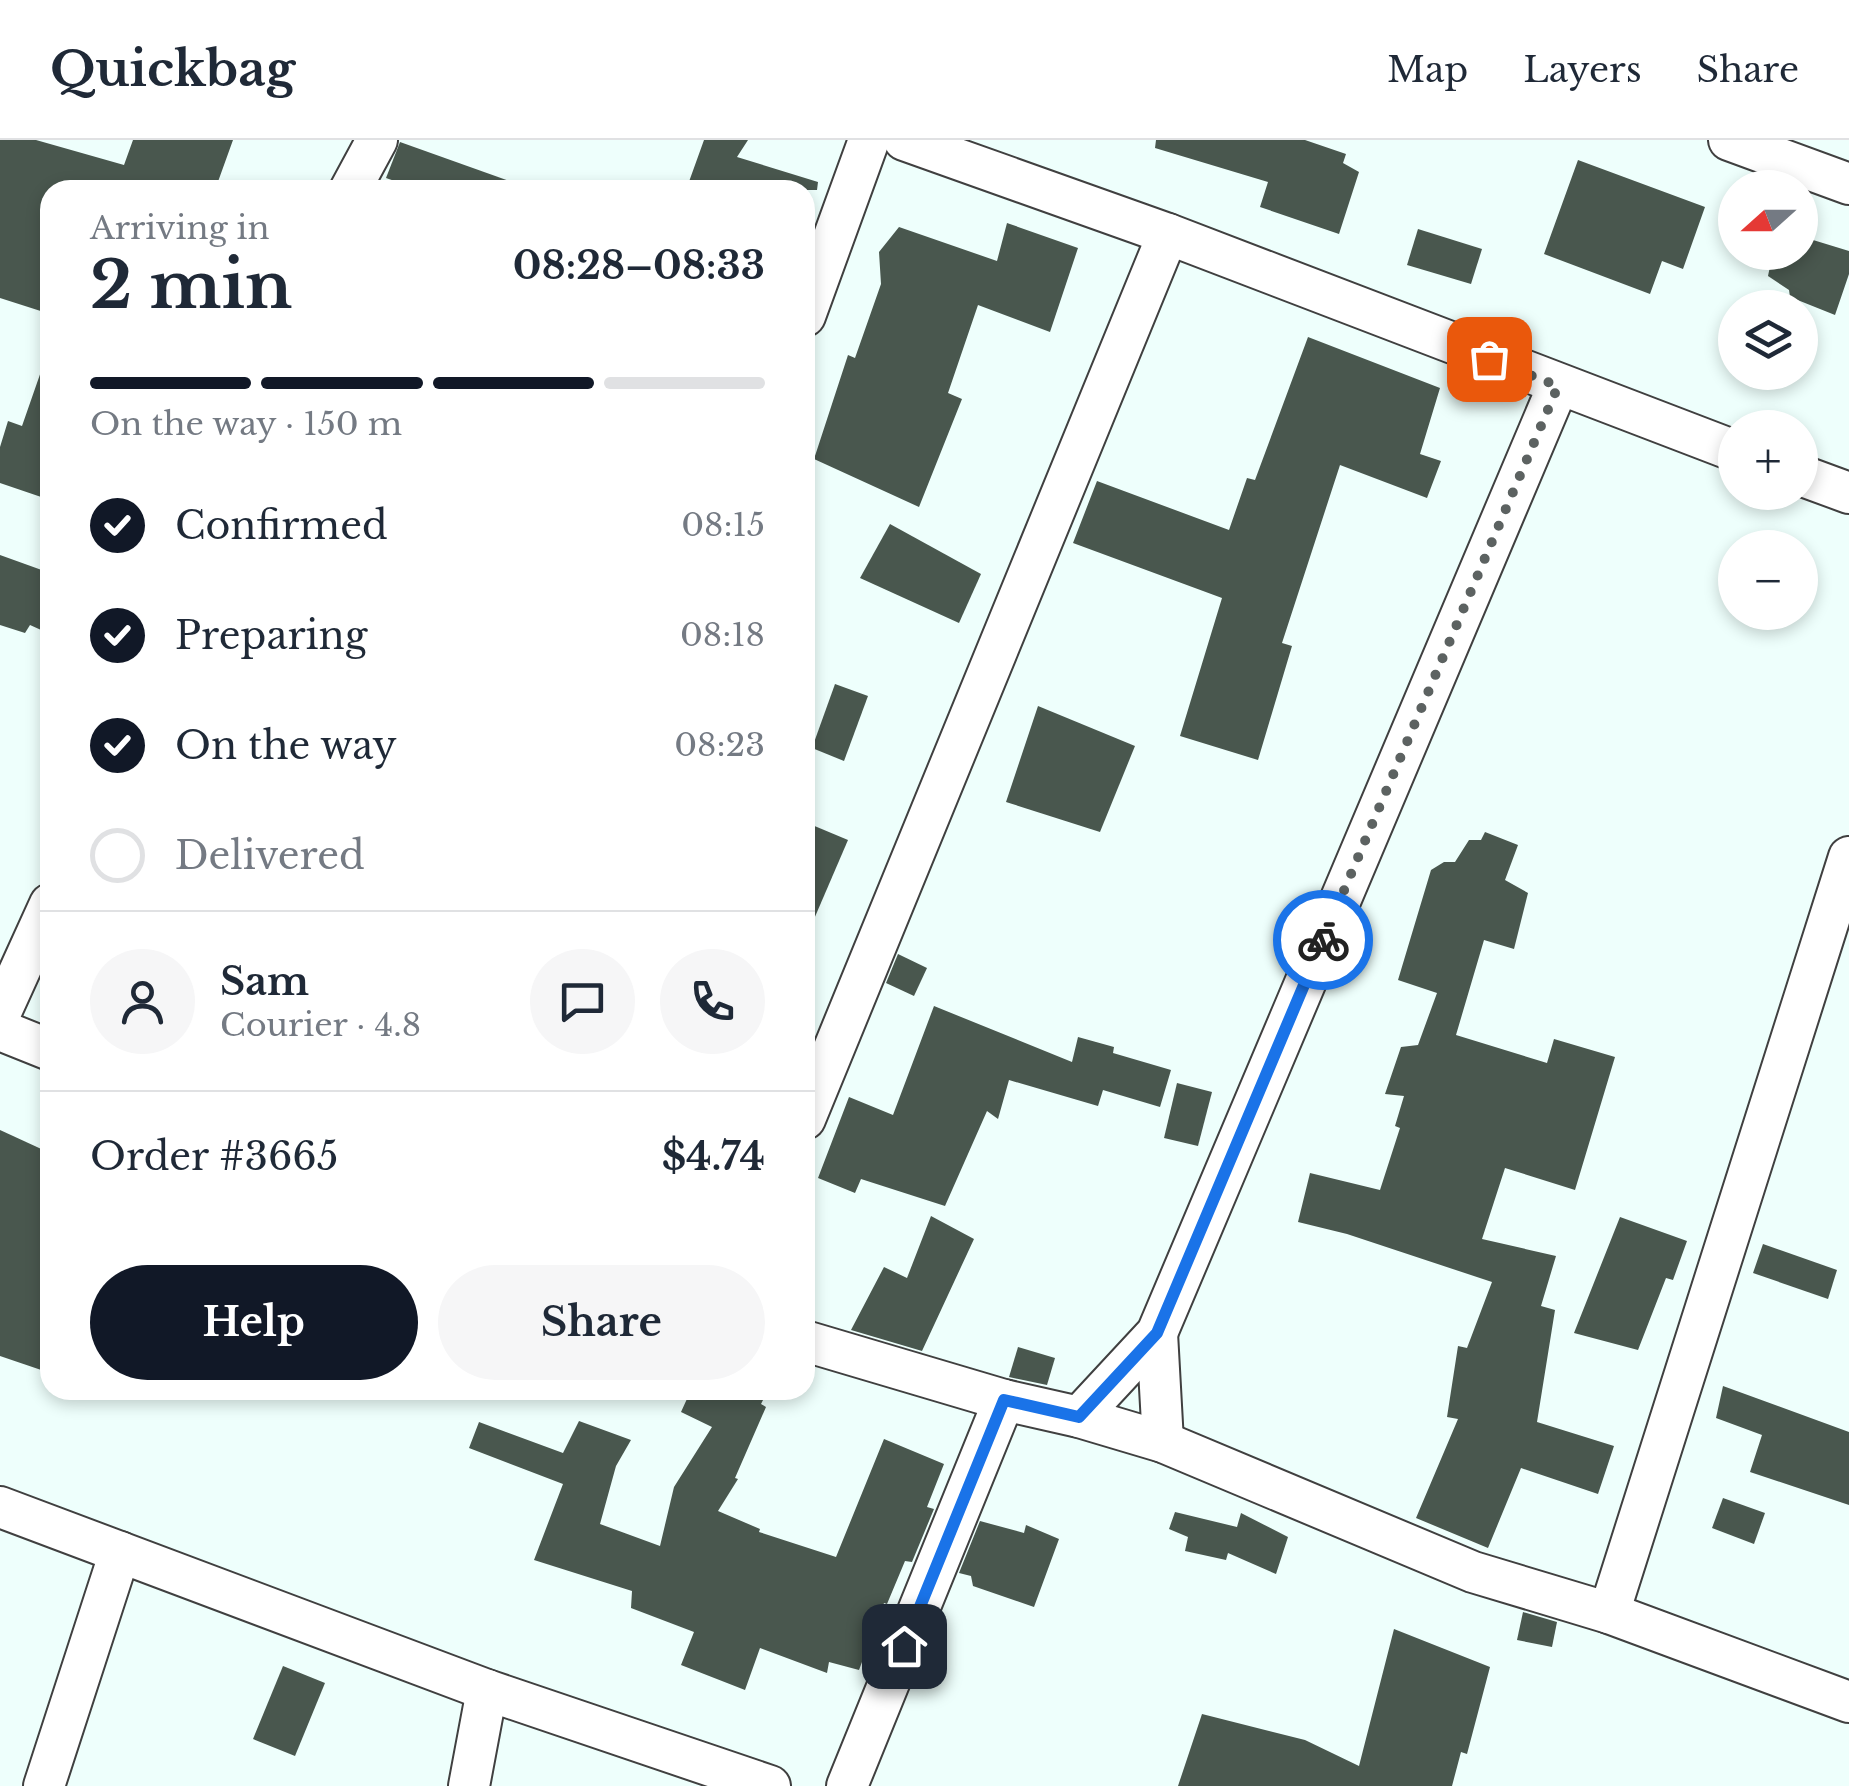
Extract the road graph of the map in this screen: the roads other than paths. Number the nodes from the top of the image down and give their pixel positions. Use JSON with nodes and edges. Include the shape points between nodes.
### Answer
{"nodes":[{"id":1,"x":377,"y":140,"type":"edge"},
{"id":2,"x":869,"y":140,"type":"edge"},
{"id":3,"x":904,"y":140,"type":"edge"},
{"id":4,"x":1729,"y":140,"type":"edge"},
{"id":5,"x":355,"y":180,"type":"edge"},
{"id":6,"x":1849,"y":184,"type":"edge"},
{"id":7,"x":1168,"y":234,"type":"junction"},
{"id":8,"x":815,"y":288,"type":"edge"},
{"id":9,"x":1558,"y":386,"type":"junction"},
{"id":10,"x":1718,"y":445,"type":"edge"},
{"id":11,"x":1818,"y":482,"type":"edge"},
{"id":12,"x":1849,"y":493,"type":"edge"},
{"id":13,"x":1849,"y":857,"type":"edge"},
{"id":14,"x":40,"y":926,"type":"edge"},
{"id":15,"x":0,"y":1014,"type":"edge"},
{"id":16,"x":0,"y":1030,"type":"edge"},
{"id":17,"x":40,"y":1046,"type":"edge"},
{"id":18,"x":815,"y":1096,"type":"edge"},
{"id":19,"x":1157,"y":1333,"type":"junction"},
{"id":20,"x":815,"y":1345,"type":"edge"},
{"id":21,"x":1004,"y":1400,"type":"junction"},
{"id":22,"x":1079,"y":1417,"type":"junction"},
{"id":23,"x":1162,"y":1442,"type":"junction"},
{"id":24,"x":0,"y":1507,"type":"edge"},
{"id":25,"x":120,"y":1552,"type":"junction"},
{"id":26,"x":1609,"y":1612,"type":"junction"},
{"id":27,"x":487,"y":1690,"type":"junction"},
{"id":28,"x":1849,"y":1702,"type":"edge"},
{"id":29,"x":44,"y":1786,"type":"edge"},
{"id":30,"x":469,"y":1786,"type":"edge"},
{"id":31,"x":770,"y":1786,"type":"edge"},
{"id":32,"x":847,"y":1786,"type":"edge"}],
"edges":[{"from":1,"to":5,"type":"street"},
{"from":2,"to":8,"type":"street"},
{"from":3,"to":7,"type":"street"},
{"from":4,"to":6,"type":"street"},
{"from":7,"to":9,"type":"street"},
{"from":7,"to":18,"type":"street"},
{"from":9,"to":10,"type":"street"},
{"from":9,"to":19,"type":"street"},
{"from":11,"to":12,"type":"street"},
{"from":13,"to":26,"type":"street"},
{"from":14,"to":15,"type":"street"},
{"from":16,"to":17,"type":"street"},
{"from":19,"to":22,"type":"street"},
{"from":19,"to":23,"type":"street"},
{"from":20,"to":21,"type":"street"},
{"from":21,"to":22,"type":"street"},
{"from":21,"to":32,"type":"street"},
{"from":22,"to":23,"type":"street"},
{"from":23,"to":26,"type":"street","via":[[1473,1572]]},
{"from":24,"to":25,"type":"street"},
{"from":25,"to":27,"type":"street"},
{"from":25,"to":29,"type":"street"},
{"from":26,"to":28,"type":"street"},
{"from":27,"to":30,"type":"street"},
{"from":27,"to":31,"type":"street"}]}
